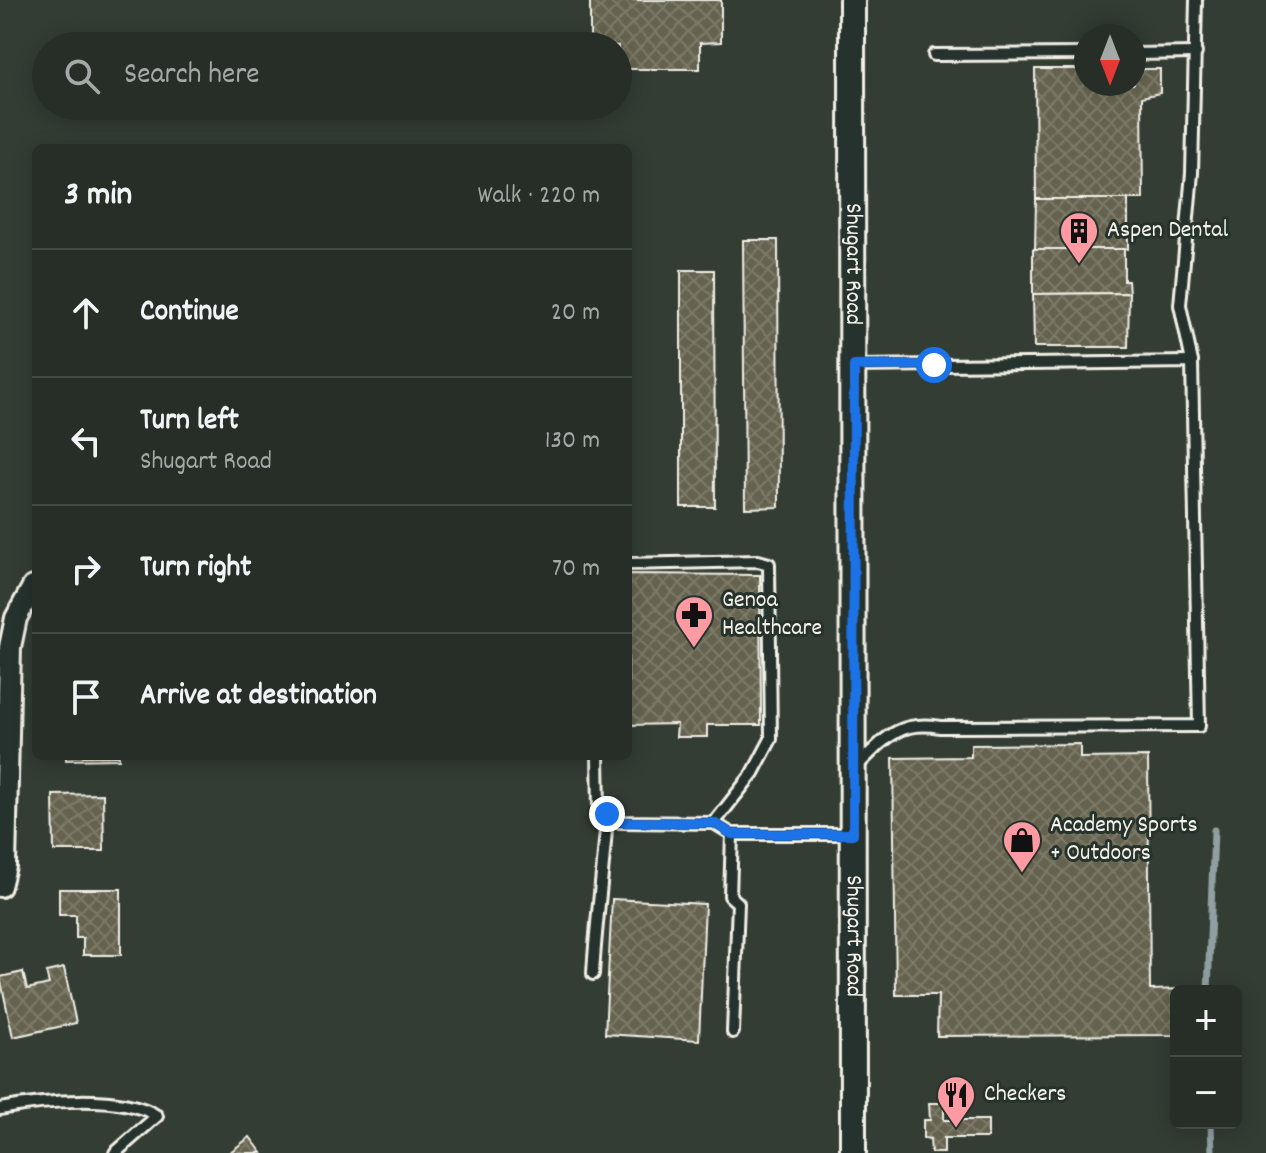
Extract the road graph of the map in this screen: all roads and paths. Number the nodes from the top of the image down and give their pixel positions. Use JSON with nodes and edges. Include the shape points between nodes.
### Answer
{"nodes":[{"id":1,"x":852,"y":0,"type":"edge"},
{"id":2,"x":1196,"y":0,"type":"edge"},
{"id":3,"x":1196,"y":53,"type":"junction"},
{"id":4,"x":1074,"y":54,"type":"edge"},
{"id":5,"x":1146,"y":54,"type":"edge"},
{"id":6,"x":934,"y":55,"type":"dead end"},
{"id":7,"x":1192,"y":362,"type":"junction"},
{"id":8,"x":854,"y":366,"type":"junction"},
{"id":9,"x":632,"y":564,"type":"edge"},
{"id":10,"x":32,"y":589,"type":"edge"},
{"id":11,"x":598,"y":760,"type":"edge"},
{"id":12,"x":852,"y":770,"type":"junction"},
{"id":13,"x":607,"y":814,"type":"junction"},
{"id":14,"x":714,"y":823,"type":"junction"},
{"id":15,"x":732,"y":834,"type":"junction"},
{"id":16,"x":853,"y":834,"type":"junction"},
{"id":17,"x":0,"y":886,"type":"edge"},
{"id":18,"x":593,"y":974,"type":"dead end"},
{"id":19,"x":733,"y":1032,"type":"dead end"},
{"id":20,"x":0,"y":1109,"type":"edge"},
{"id":21,"x":115,"y":1153,"type":"edge"},
{"id":22,"x":853,"y":1153,"type":"edge"}],
"edges":[{"from":1,"to":8,"type":"street","name":"Shugart Road"},
{"from":2,"to":3,"type":"lane"},
{"from":3,"to":5,"type":"lane"},
{"from":3,"to":7,"type":"lane","via":[[1180,305]]},
{"from":4,"to":6,"type":"lane"},
{"from":7,"to":8,"type":"lane"},
{"from":7,"to":12,"type":"lane","via":[[1199,726],[918,723],[891,733]]},
{"from":8,"to":12,"type":"street","name":"Shugart Road"},
{"from":9,"to":14,"type":"lane","via":[[769,564],[771,739],[753,773]]},
{"from":10,"to":17,"type":"street","via":[[16,618],[10,647],[5,866]]},
{"from":11,"to":13,"type":"lane","via":[[599,808]]},
{"from":12,"to":16,"type":"street","name":"Shugart Road"},
{"from":13,"to":14,"type":"lane","via":[[620,822]]},
{"from":13,"to":18,"type":"lane"},
{"from":14,"to":15,"type":"lane"},
{"from":15,"to":16,"type":"lane"},
{"from":15,"to":19,"type":"lane","via":[[730,896],[738,903]]},
{"from":16,"to":22,"type":"street","name":"Shugart Road"},
{"from":20,"to":21,"type":"lane","via":[[41,1101],[142,1106],[157,1116]]}]}
